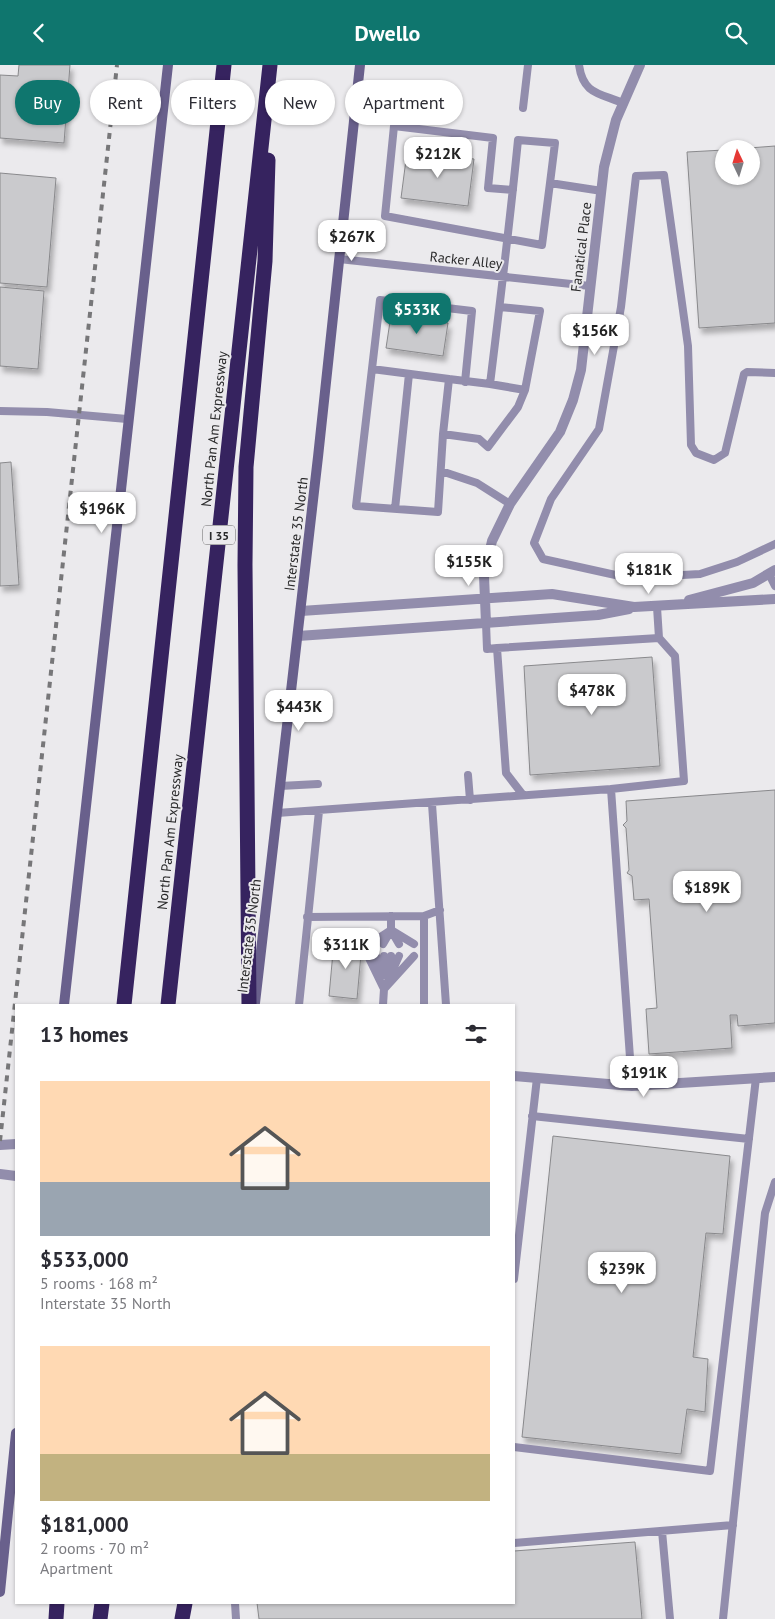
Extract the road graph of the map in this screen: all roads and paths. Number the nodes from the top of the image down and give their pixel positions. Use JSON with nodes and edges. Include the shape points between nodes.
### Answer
{"nodes":[{"id":1,"x":168,"y":65,"type":"edge"},
{"id":2,"x":224,"y":65,"type":"edge"},
{"id":3,"x":270,"y":65,"type":"edge"},
{"id":4,"x":360,"y":65,"type":"edge"},
{"id":5,"x":528,"y":65,"type":"edge"},
{"id":6,"x":579,"y":65,"type":"edge"},
{"id":7,"x":640,"y":65,"type":"edge"},
{"id":8,"x":623,"y":103,"type":"junction"},
{"id":9,"x":523,"y":108,"type":"dead end"},
{"id":10,"x":550,"y":183,"type":"junction"},
{"id":11,"x":513,"y":190,"type":"junction"},
{"id":12,"x":602,"y":191,"type":"junction"},
{"id":13,"x":508,"y":240,"type":"junction"},
{"id":14,"x":339,"y":259,"type":"junction"},
{"id":15,"x":504,"y":277,"type":"junction"},
{"id":16,"x":590,"y":286,"type":"junction"},
{"id":17,"x":500,"y":307,"type":"junction"},
{"id":18,"x":372,"y":369,"type":"junction"},
{"id":19,"x":775,"y":373,"type":"edge"},
{"id":20,"x":409,"y":374,"type":"junction"},
{"id":21,"x":449,"y":379,"type":"junction"},
{"id":22,"x":464,"y":381,"type":"junction"},
{"id":23,"x":490,"y":384,"type":"junction"},
{"id":24,"x":524,"y":390,"type":"junction"},
{"id":25,"x":0,"y":411,"type":"edge"},
{"id":26,"x":127,"y":419,"type":"junction"},
{"id":27,"x":443,"y":434,"type":"junction"},
{"id":28,"x":441,"y":471,"type":"junction"},
{"id":29,"x":510,"y":504,"type":"junction"},
{"id":30,"x":395,"y":509,"type":"junction"},
{"id":31,"x":775,"y":544,"type":"edge"},
{"id":32,"x":772,"y":572,"type":"edge"},
{"id":33,"x":775,"y":586,"type":"edge"},
{"id":34,"x":485,"y":599,"type":"junction"},
{"id":35,"x":775,"y":599,"type":"edge"},
{"id":36,"x":634,"y":607,"type":"junction"},
{"id":37,"x":661,"y":607,"type":"junction"},
{"id":38,"x":301,"y":611,"type":"junction"},
{"id":39,"x":486,"y":623,"type":"junction"},
{"id":40,"x":298,"y":636,"type":"junction"},
{"id":41,"x":659,"y":638,"type":"junction"},
{"id":42,"x":497,"y":648,"type":"junction"},
{"id":43,"x":468,"y":775,"type":"dead end"},
{"id":44,"x":318,"y":784,"type":"dead end"},
{"id":45,"x":280,"y":787,"type":"junction"},
{"id":46,"x":611,"y":789,"type":"junction"},
{"id":47,"x":523,"y":795,"type":"junction"},
{"id":48,"x":470,"y":800,"type":"junction"},
{"id":49,"x":432,"y":804,"type":"junction"},
{"id":50,"x":318,"y":811,"type":"junction"},
{"id":51,"x":277,"y":813,"type":"junction"},
{"id":52,"x":440,"y":910,"type":"junction"},
{"id":53,"x":391,"y":916,"type":"junction"},
{"id":54,"x":424,"y":916,"type":"junction"},
{"id":55,"x":307,"y":917,"type":"junction"},
{"id":56,"x":391,"y":931,"type":"junction"},
{"id":57,"x":391,"y":944,"type":"junction"},
{"id":58,"x":130,"y":946,"type":"junction"},
{"id":59,"x":391,"y":956,"type":"junction"},
{"id":60,"x":384,"y":989,"type":"junction"},
{"id":61,"x":64,"y":1004,"type":"edge"},
{"id":62,"x":116,"y":1004,"type":"edge"},
{"id":63,"x":124,"y":1004,"type":"edge"},
{"id":64,"x":168,"y":1004,"type":"edge"},
{"id":65,"x":249,"y":1004,"type":"edge"},
{"id":66,"x":255,"y":1004,"type":"edge"},
{"id":67,"x":299,"y":1004,"type":"edge"},
{"id":68,"x":383,"y":1004,"type":"edge"},
{"id":69,"x":424,"y":1004,"type":"edge"},
{"id":70,"x":446,"y":1004,"type":"edge"},
{"id":71,"x":515,"y":1075,"type":"edge"},
{"id":72,"x":775,"y":1077,"type":"edge"},
{"id":73,"x":537,"y":1078,"type":"junction"},
{"id":74,"x":756,"y":1078,"type":"junction"},
{"id":75,"x":632,"y":1086,"type":"junction"},
{"id":76,"x":532,"y":1115,"type":"junction"},
{"id":77,"x":749,"y":1139,"type":"junction"},
{"id":78,"x":15,"y":1144,"type":"edge"},
{"id":79,"x":0,"y":1145,"type":"edge"},
{"id":80,"x":0,"y":1174,"type":"edge"},
{"id":81,"x":15,"y":1176,"type":"edge"},
{"id":82,"x":775,"y":1182,"type":"edge"},
{"id":83,"x":517,"y":1228,"type":"edge"},
{"id":84,"x":515,"y":1262,"type":"edge"},
{"id":85,"x":15,"y":1443,"type":"edge"},
{"id":86,"x":515,"y":1447,"type":"edge"},
{"id":87,"x":733,"y":1525,"type":"junction"},
{"id":88,"x":662,"y":1531,"type":"junction"},
{"id":89,"x":515,"y":1543,"type":"edge"},
{"id":90,"x":0,"y":1592,"type":"edge"},
{"id":91,"x":58,"y":1604,"type":"edge"},
{"id":92,"x":102,"y":1604,"type":"edge"},
{"id":93,"x":186,"y":1604,"type":"edge"},
{"id":94,"x":235,"y":1604,"type":"edge"},
{"id":95,"x":56,"y":1619,"type":"edge"},
{"id":96,"x":100,"y":1619,"type":"edge"},
{"id":97,"x":183,"y":1619,"type":"edge"},
{"id":98,"x":236,"y":1619,"type":"edge"},
{"id":99,"x":670,"y":1619,"type":"edge"},
{"id":100,"x":723,"y":1619,"type":"edge"}],
"edges":[{"from":1,"to":26,"type":"main road"},
{"from":2,"to":58,"type":"highway","name":"North Pan Am Expressway"},
{"from":3,"to":64,"type":"highway","name":"North Pan Am Expressway","number":"I 35"},
{"from":3,"to":65,"type":"highway","via":[[265,261],[246,467],[244,565]]},
{"from":4,"to":14,"type":"main road","name":"Interstate 35 North"},
{"from":5,"to":9,"type":"lane"},
{"from":6,"to":8,"type":"lane","via":[[586,87]]},
{"from":7,"to":8,"type":"street","name":"Fanatical Place"},
{"from":8,"to":12,"type":"street","name":"Fanatical Place","via":[[604,167]]},
{"from":10,"to":11,"type":"lane","via":[[555,143],[518,139]]},
{"from":10,"to":12,"type":"lane"},
{"from":10,"to":13,"type":"lane","via":[[542,245]]},
{"from":11,"to":13,"type":"lane"},
{"from":11,"to":13,"type":"lane","via":[[488,188],[493,138],[394,126],[385,216]]},
{"from":12,"to":16,"type":"street","name":"Fanatical Place"},
{"from":13,"to":15,"type":"lane"},
{"from":14,"to":15,"type":"lane","name":"Racker Alley"},
{"from":14,"to":38,"type":"main road","name":"Interstate 35 North"},
{"from":15,"to":16,"type":"lane","name":"Racker Alley"},
{"from":15,"to":17,"type":"lane"},
{"from":16,"to":29,"type":"street","name":"Fanatical Place","via":[[581,370],[573,400],[560,433]]},
{"from":17,"to":23,"type":"lane"},
{"from":17,"to":24,"type":"lane","via":[[540,311]]},
{"from":18,"to":20,"type":"lane"},
{"from":18,"to":22,"type":"lane","via":[[380,301],[472,311]]},
{"from":18,"to":30,"type":"lane","via":[[356,506]]},
{"from":19,"to":31,"type":"lane","via":[[744,374],[726,453],[714,460],[696,453],[691,445],[688,346],[664,175],[636,176],[621,307],[599,429],[550,499],[534,543],[543,559],[629,578],[700,574],[737,562]]},
{"from":20,"to":21,"type":"lane"},
{"from":20,"to":30,"type":"lane"},
{"from":21,"to":22,"type":"lane"},
{"from":21,"to":27,"type":"lane"},
{"from":22,"to":23,"type":"lane"},
{"from":23,"to":24,"type":"lane"},
{"from":24,"to":27,"type":"lane","via":[[518,407],[488,447],[479,439]]},
{"from":25,"to":26,"type":"lane"},
{"from":26,"to":61,"type":"main road"},
{"from":27,"to":28,"type":"lane"},
{"from":28,"to":29,"type":"lane","via":[[477,483]]},
{"from":28,"to":30,"type":"lane","via":[[438,512]]},
{"from":29,"to":34,"type":"street","name":"Fanatical Place","via":[[492,541],[484,577]]},
{"from":32,"to":33,"type":"lane"},
{"from":32,"to":37,"type":"street","via":[[753,583]]},
{"from":34,"to":36,"type":"street","via":[[552,594]]},
{"from":34,"to":38,"type":"street"},
{"from":34,"to":39,"type":"street","name":"Fanatical Place"},
{"from":35,"to":37,"type":"street"},
{"from":36,"to":37,"type":"street"},
{"from":36,"to":39,"type":"street","via":[[598,615]]},
{"from":37,"to":41,"type":"lane"},
{"from":38,"to":40,"type":"main road","name":"Interstate 35 North"},
{"from":39,"to":40,"type":"street"},
{"from":39,"to":42,"type":"lane","via":[[487,649]]},
{"from":40,"to":45,"type":"main road","name":"Interstate 35 North"},
{"from":41,"to":42,"type":"lane"},
{"from":41,"to":46,"type":"lane","via":[[675,656],[684,781]]},
{"from":42,"to":47,"type":"lane","via":[[506,773]]},
{"from":43,"to":48,"type":"lane"},
{"from":44,"to":45,"type":"lane"},
{"from":45,"to":51,"type":"main road","name":"Interstate 35 North"},
{"from":46,"to":47,"type":"lane"},
{"from":46,"to":75,"type":"lane"},
{"from":47,"to":48,"type":"lane"},
{"from":48,"to":49,"type":"lane"},
{"from":49,"to":50,"type":"lane"},
{"from":49,"to":52,"type":"lane"},
{"from":50,"to":51,"type":"lane"},
{"from":50,"to":55,"type":"lane"},
{"from":51,"to":66,"type":"main road","name":"Interstate 35 North"},
{"from":52,"to":54,"type":"lane"},
{"from":52,"to":70,"type":"lane"},
{"from":53,"to":54,"type":"lane"},
{"from":53,"to":55,"type":"lane"},
{"from":53,"to":56,"type":"lane"},
{"from":54,"to":69,"type":"lane"},
{"from":55,"to":67,"type":"lane"},
{"from":56,"to":57,"type":"lane"},
{"from":56,"to":57,"type":"lane"},
{"from":56,"to":57,"type":"lane"},
{"from":56,"to":57,"type":"lane"},
{"from":58,"to":62,"type":"highway"},
{"from":58,"to":63,"type":"highway","name":"North Pan Am Expressway"},
{"from":59,"to":60,"type":"lane"},
{"from":59,"to":60,"type":"lane"},
{"from":59,"to":60,"type":"lane"},
{"from":59,"to":60,"type":"lane"},
{"from":60,"to":68,"type":"lane"},
{"from":71,"to":73,"type":"street"},
{"from":72,"to":74,"type":"street"},
{"from":73,"to":75,"type":"street"},
{"from":73,"to":76,"type":"lane"},
{"from":74,"to":75,"type":"street"},
{"from":74,"to":77,"type":"lane"},
{"from":76,"to":77,"type":"lane"},
{"from":76,"to":83,"type":"lane"},
{"from":77,"to":86,"type":"lane","via":[[710,1471]]},
{"from":78,"to":79,"type":"street"},
{"from":80,"to":81,"type":"street"},
{"from":82,"to":87,"type":"lane","via":[[765,1213]]},
{"from":83,"to":84,"type":"lane"},
{"from":85,"to":90,"type":"main road"},
{"from":87,"to":88,"type":"lane"},
{"from":87,"to":100,"type":"lane"},
{"from":88,"to":89,"type":"lane"},
{"from":88,"to":99,"type":"lane"},
{"from":91,"to":95,"type":"highway"},
{"from":92,"to":96,"type":"highway"},
{"from":93,"to":97,"type":"highway"},
{"from":94,"to":98,"type":"lane"}]}
